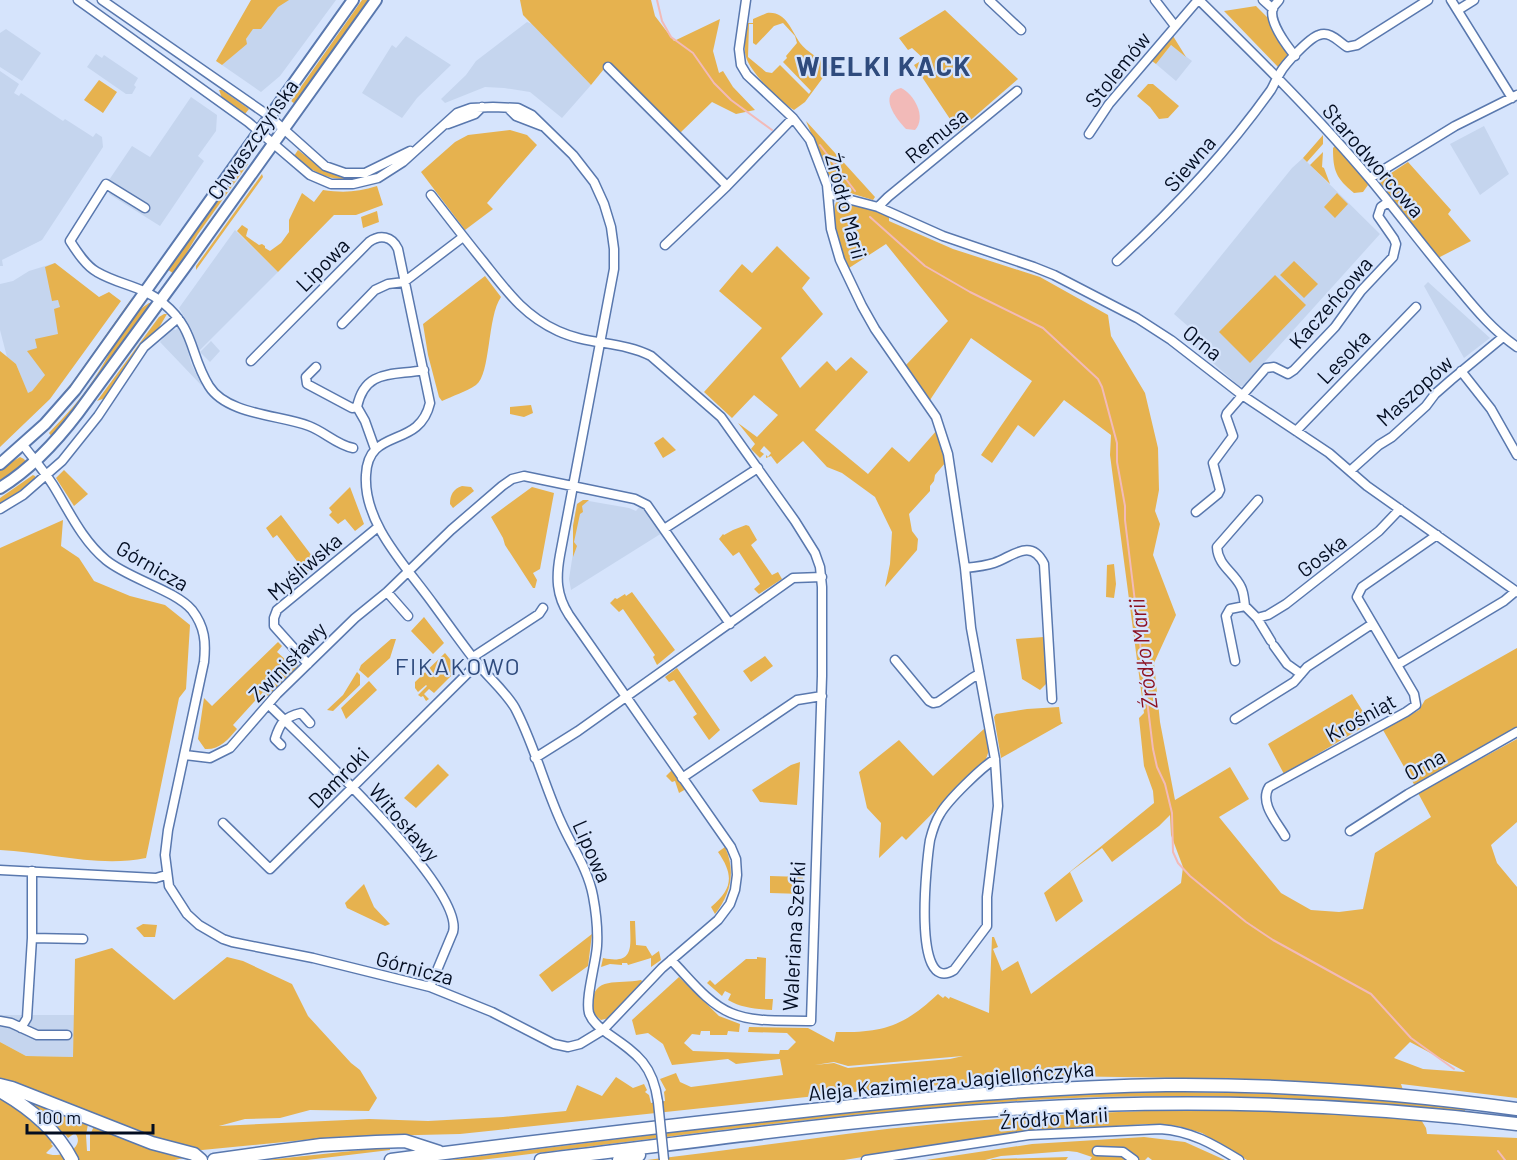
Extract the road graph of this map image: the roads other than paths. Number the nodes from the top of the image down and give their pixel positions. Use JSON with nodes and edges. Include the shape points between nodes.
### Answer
{"nodes":[{"id":1,"x":78,"y":0,"type":"edge"},
{"id":2,"x":102,"y":0,"type":"edge"},
{"id":3,"x":353,"y":0,"type":"edge"},
{"id":4,"x":376,"y":0,"type":"edge"},
{"id":5,"x":746,"y":0,"type":"edge"},
{"id":6,"x":989,"y":0,"type":"edge"},
{"id":7,"x":1155,"y":0,"type":"edge"},
{"id":8,"x":1199,"y":0,"type":"edge"},
{"id":9,"x":1263,"y":0,"type":"edge"},
{"id":10,"x":1279,"y":0,"type":"edge"},
{"id":11,"x":1428,"y":0,"type":"edge"},
{"id":12,"x":1451,"y":0,"type":"edge"},
{"id":13,"x":1474,"y":0,"type":"edge"},
{"id":14,"x":1273,"y":9,"type":"junction"},
{"id":15,"x":1458,"y":10,"type":"junction"},
{"id":16,"x":1175,"y":26,"type":"junction"},
{"id":17,"x":1021,"y":30,"type":"dead end"},
{"id":18,"x":1295,"y":56,"type":"junction"},
{"id":19,"x":608,"y":66,"type":"dead end"},
{"id":20,"x":1277,"y":79,"type":"junction"},
{"id":21,"x":1017,"y":91,"type":"dead end"},
{"id":22,"x":1515,"y":97,"type":"edge"},
{"id":23,"x":269,"y":116,"type":"junction"},
{"id":24,"x":793,"y":118,"type":"junction"},
{"id":25,"x":283,"y":129,"type":"junction"},
{"id":26,"x":258,"y":131,"type":"junction"},
{"id":27,"x":1089,"y":134,"type":"dead end"},
{"id":28,"x":272,"y":144,"type":"junction"},
{"id":29,"x":419,"y":146,"type":"junction"},
{"id":30,"x":1370,"y":178,"type":"junction"},
{"id":31,"x":728,"y":186,"type":"junction"},
{"id":32,"x":828,"y":194,"type":"junction"},
{"id":33,"x":431,"y":195,"type":"dead end"},
{"id":34,"x":1388,"y":202,"type":"junction"},
{"id":35,"x":878,"y":207,"type":"junction"},
{"id":36,"x":146,"y":208,"type":"dead end"},
{"id":37,"x":463,"y":237,"type":"junction"},
{"id":38,"x":665,"y":245,"type":"dead end"},
{"id":39,"x":1117,"y":261,"type":"dead end"},
{"id":40,"x":404,"y":282,"type":"junction"},
{"id":41,"x":146,"y":290,"type":"junction"},
{"id":42,"x":160,"y":301,"type":"junction"},
{"id":43,"x":1416,"y":307,"type":"dead end"},
{"id":44,"x":178,"y":318,"type":"junction"},
{"id":45,"x":342,"y":324,"type":"dead end"},
{"id":46,"x":1503,"y":337,"type":"junction"},
{"id":47,"x":601,"y":343,"type":"junction"},
{"id":48,"x":1517,"y":347,"type":"edge"},
{"id":49,"x":251,"y":361,"type":"dead end"},
{"id":50,"x":316,"y":367,"type":"dead end"},
{"id":51,"x":424,"y":370,"type":"junction"},
{"id":52,"x":1461,"y":371,"type":"junction"},
{"id":53,"x":1242,"y":395,"type":"junction"},
{"id":54,"x":357,"y":406,"type":"junction"},
{"id":55,"x":1296,"y":430,"type":"junction"},
{"id":56,"x":23,"y":445,"type":"junction"},
{"id":57,"x":354,"y":448,"type":"dead end"},
{"id":58,"x":375,"y":449,"type":"junction"},
{"id":59,"x":1517,"y":455,"type":"edge"},
{"id":60,"x":35,"y":461,"type":"junction"},
{"id":61,"x":0,"y":464,"type":"edge"},
{"id":62,"x":758,"y":468,"type":"junction"},
{"id":63,"x":1350,"y":471,"type":"junction"},
{"id":64,"x":47,"y":476,"type":"junction"},
{"id":65,"x":573,"y":486,"type":"junction"},
{"id":66,"x":0,"y":488,"type":"edge"},
{"id":67,"x":1258,"y":500,"type":"dead end"},
{"id":68,"x":0,"y":509,"type":"edge"},
{"id":69,"x":1400,"y":509,"type":"junction"},
{"id":70,"x":1196,"y":512,"type":"dead end"},
{"id":71,"x":378,"y":527,"type":"junction"},
{"id":72,"x":664,"y":528,"type":"junction"},
{"id":73,"x":1437,"y":535,"type":"junction"},
{"id":74,"x":965,"y":568,"type":"junction"},
{"id":75,"x":409,"y":570,"type":"junction"},
{"id":76,"x":822,"y":577,"type":"junction"},
{"id":77,"x":1516,"y":591,"type":"edge"},
{"id":78,"x":387,"y":592,"type":"junction"},
{"id":79,"x":1245,"y":606,"type":"junction"},
{"id":80,"x":543,"y":608,"type":"dead end"},
{"id":81,"x":408,"y":616,"type":"dead end"},
{"id":82,"x":1257,"y":618,"type":"junction"},
{"id":83,"x":730,"y":624,"type":"junction"},
{"id":84,"x":1372,"y":624,"type":"junction"},
{"id":85,"x":475,"y":660,"type":"junction"},
{"id":86,"x":895,"y":660,"type":"dead end"},
{"id":87,"x":1235,"y":661,"type":"dead end"},
{"id":88,"x":308,"y":664,"type":"junction"},
{"id":89,"x":1397,"y":665,"type":"junction"},
{"id":90,"x":979,"y":674,"type":"junction"},
{"id":91,"x":1301,"y":674,"type":"junction"},
{"id":92,"x":626,"y":696,"type":"junction"},
{"id":93,"x":822,"y":696,"type":"junction"},
{"id":94,"x":1052,"y":699,"type":"dead end"},
{"id":95,"x":268,"y":705,"type":"junction"},
{"id":96,"x":1235,"y":719,"type":"dead end"},
{"id":97,"x":284,"y":720,"type":"junction"},
{"id":98,"x":310,"y":723,"type":"dead end"},
{"id":99,"x":1517,"y":732,"type":"edge"},
{"id":100,"x":281,"y":745,"type":"dead end"},
{"id":101,"x":185,"y":755,"type":"junction"},
{"id":102,"x":535,"y":758,"type":"junction"},
{"id":103,"x":995,"y":759,"type":"junction"},
{"id":104,"x":682,"y":778,"type":"junction"},
{"id":105,"x":352,"y":789,"type":"junction"},
{"id":106,"x":223,"y":823,"type":"dead end"},
{"id":107,"x":1350,"y":831,"type":"dead end"},
{"id":108,"x":1285,"y":836,"type":"dead end"},
{"id":109,"x":0,"y":870,"type":"edge"},
{"id":110,"x":32,"y":871,"type":"junction"},
{"id":111,"x":166,"y":875,"type":"junction"},
{"id":112,"x":32,"y":938,"type":"junction"},
{"id":113,"x":83,"y":939,"type":"dead end"},
{"id":114,"x":671,"y":960,"type":"junction"},
{"id":115,"x":430,"y":987,"type":"junction"},
{"id":116,"x":0,"y":1022,"type":"edge"},
{"id":117,"x":21,"y":1028,"type":"junction"},
{"id":118,"x":603,"y":1030,"type":"junction"},
{"id":119,"x":67,"y":1035,"type":"dead end"},
{"id":120,"x":0,"y":1084,"type":"edge"},
{"id":121,"x":0,"y":1091,"type":"edge"},
{"id":122,"x":1517,"y":1109,"type":"edge"},
{"id":123,"x":1517,"y":1124,"type":"edge"},
{"id":124,"x":681,"y":1143,"type":"junction"},
{"id":125,"x":1097,"y":1151,"type":"dead end"},
{"id":126,"x":443,"y":1153,"type":"junction"},
{"id":127,"x":70,"y":1157,"type":"edge"},
{"id":128,"x":201,"y":1160,"type":"edge"},
{"id":129,"x":213,"y":1160,"type":"edge"},
{"id":130,"x":391,"y":1160,"type":"edge"},
{"id":131,"x":542,"y":1160,"type":"edge"},
{"id":132,"x":619,"y":1160,"type":"edge"},
{"id":133,"x":664,"y":1160,"type":"edge"},
{"id":134,"x":866,"y":1160,"type":"edge"},
{"id":135,"x":1134,"y":1160,"type":"edge"},
{"id":136,"x":1239,"y":1160,"type":"edge"}],
"edges":[{"from":1,"to":26,"type":"street"},
{"from":2,"to":23,"type":"street"},
{"from":3,"to":23,"type":"main road","name":"Chwaszczyńska"},
{"from":4,"to":25,"type":"main road","name":"Chwaszczyńska"},
{"from":5,"to":24,"type":"street","name":"Źródło Marii","via":[[739,49],[741,65]]},
{"from":6,"to":17,"type":"street"},
{"from":7,"to":16,"type":"street"},
{"from":8,"to":16,"type":"street","name":"Stolemów"},
{"from":8,"to":20,"type":"street","name":"Starodworcowa"},
{"from":9,"to":14,"type":"street"},
{"from":10,"to":14,"type":"street"},
{"from":11,"to":18,"type":"street","name":"Siewna","via":[[1357,45],[1347,47],[1331,35],[1322,34]]},
{"from":12,"to":15,"type":"street"},
{"from":13,"to":15,"type":"street"},
{"from":14,"to":18,"type":"street","via":[[1278,31]]},
{"from":15,"to":22,"type":"street"},
{"from":16,"to":27,"type":"street","name":"Stolemów","via":[[1109,104]]},
{"from":18,"to":20,"type":"street","name":"Siewna"},
{"from":19,"to":31,"type":"street"},
{"from":20,"to":30,"type":"street","name":"Starodworcowa"},
{"from":20,"to":39,"type":"street","name":"Siewna","via":[[1204,173],[1156,226]]},
{"from":21,"to":35,"type":"street","name":"Remusa"},
{"from":22,"to":30,"type":"street","via":[[1455,126]]},
{"from":23,"to":25,"type":"street"},
{"from":23,"to":26,"type":"main road","name":"Chwaszczyńska"},
{"from":24,"to":31,"type":"street"},
{"from":24,"to":32,"type":"street","name":"Źródło Marii","via":[[810,140]]},
{"from":25,"to":28,"type":"main road","name":"Chwaszczyńska"},
{"from":25,"to":29,"type":"street","via":[[320,162],[345,173],[375,170]]},
{"from":26,"to":28,"type":"street"},
{"from":26,"to":41,"type":"main road","name":"Chwaszczyńska"},
{"from":28,"to":29,"type":"street","via":[[310,175],[342,185],[378,178]]},
{"from":28,"to":42,"type":"main road","name":"Chwaszczyńska"},
{"from":29,"to":47,"type":"street","name":"Górnicza","via":[[457,113],[482,107],[508,108],[516,116],[542,126],[565,147],[594,183],[611,227],[614,269]]},
{"from":30,"to":34,"type":"street","name":"Starodworcowa"},
{"from":31,"to":38,"type":"street"},
{"from":32,"to":35,"type":"street","name":"Orna"},
{"from":32,"to":74,"type":"street","name":"Źródło Marii","via":[[833,242],[849,280],[875,329],[940,426],[950,464]]},
{"from":33,"to":37,"type":"street","name":"Waleriana Szefki"},
{"from":34,"to":46,"type":"street","name":"Starodworcowa","via":[[1477,312]]},
{"from":34,"to":53,"type":"street","name":"Kaczeńcowa","via":[[1378,216],[1396,244],[1389,262],[1294,370],[1288,374],[1269,367]]},
{"from":35,"to":53,"type":"street","name":"Orna","via":[[943,236],[1064,280],[1153,328]]},
{"from":36,"to":41,"type":"street","via":[[106,184],[70,241],[97,273]]},
{"from":37,"to":40,"type":"street"},
{"from":37,"to":47,"type":"street","name":"Waleriana Szefki","via":[[509,296],[536,319],[560,332]]},
{"from":40,"to":45,"type":"street","via":[[375,290]]},
{"from":40,"to":49,"type":"street","name":"Lipowa","via":[[394,242],[384,237],[373,239]]},
{"from":40,"to":51,"type":"street","name":"Lipowa"},
{"from":41,"to":42,"type":"street"},
{"from":41,"to":56,"type":"main road","name":"Chwaszczyńska","via":[[75,390]]},
{"from":42,"to":44,"type":"street"},
{"from":42,"to":60,"type":"main road","name":"Chwaszczyńska","via":[[62,433]]},
{"from":43,"to":55,"type":"street","name":"Lesoka"},
{"from":44,"to":57,"type":"street","via":[[188,332],[209,387],[224,399],[269,417],[307,425],[345,447]]},
{"from":44,"to":64,"type":"street","via":[[144,347],[98,416]]},
{"from":46,"to":48,"type":"street","name":"Starodworcowa"},
{"from":46,"to":52,"type":"street","name":"Maszopów"},
{"from":47,"to":62,"type":"street","name":"Waleriana Szefki","via":[[651,356],[716,411]]},
{"from":47,"to":65,"type":"street","name":"Górnicza"},
{"from":50,"to":54,"type":"street","via":[[306,377],[307,384],[352,408]]},
{"from":51,"to":54,"type":"street","via":[[372,379]]},
{"from":51,"to":58,"type":"street","name":"Lipowa","via":[[430,397],[428,412],[412,431]]},
{"from":52,"to":59,"type":"street","via":[[1491,409]]},
{"from":52,"to":63,"type":"street","name":"Maszopów"},
{"from":53,"to":55,"type":"street","name":"Orna"},
{"from":53,"to":70,"type":"street","name":"Kaczeńcowa","via":[[1226,417],[1233,436],[1213,463],[1220,490]]},
{"from":54,"to":58,"type":"street"},
{"from":55,"to":63,"type":"street","name":"Orna"},
{"from":56,"to":60,"type":"street","name":"Górnicza"},
{"from":56,"to":61,"type":"main road","name":"Chwaszczyńska"},
{"from":58,"to":71,"type":"street","via":[[366,477]]},
{"from":60,"to":64,"type":"street","name":"Górnicza"},
{"from":60,"to":66,"type":"main road","name":"Chwaszczyńska"},
{"from":62,"to":72,"type":"street"},
{"from":62,"to":76,"type":"street","name":"Waleriana Szefki","via":[[815,552]]},
{"from":63,"to":69,"type":"street","name":"Orna"},
{"from":64,"to":68,"type":"street"},
{"from":64,"to":101,"type":"street","name":"Górnicza","via":[[97,551],[116,567],[184,602],[201,624],[204,662]]},
{"from":65,"to":72,"type":"street","name":"Zwinisławy","via":[[642,502]]},
{"from":65,"to":75,"type":"street","name":"Zwinisławy","via":[[524,476],[508,481]]},
{"from":65,"to":92,"type":"street","name":"Górnicza","via":[[556,576],[559,592],[569,615]]},
{"from":67,"to":79,"type":"street","via":[[1217,547],[1222,565],[1241,586]]},
{"from":69,"to":73,"type":"street","name":"Orna"},
{"from":69,"to":82,"type":"street","name":"Goska","via":[[1379,531],[1286,604]]},
{"from":71,"to":75,"type":"street"},
{"from":71,"to":88,"type":"street","name":"Myśliwska","via":[[277,610],[274,626]]},
{"from":72,"to":83,"type":"street","name":"Zwinisławy"},
{"from":73,"to":77,"type":"street","name":"Orna"},
{"from":73,"to":84,"type":"street","via":[[1358,591],[1359,603]]},
{"from":74,"to":90,"type":"street","name":"Źródło Marii"},
{"from":74,"to":94,"type":"street","via":[[997,562],[1019,551],[1028,550],[1041,557]]},
{"from":75,"to":78,"type":"street","name":"Zwinisławy"},
{"from":75,"to":85,"type":"street","name":"Lipowa"},
{"from":76,"to":83,"type":"street","via":[[793,578]]},
{"from":76,"to":93,"type":"street","name":"Waleriana Szefki"},
{"from":77,"to":89,"type":"street","name":"Krośniąt"},
{"from":78,"to":81,"type":"street"},
{"from":78,"to":88,"type":"street","name":"Zwinisławy"},
{"from":79,"to":82,"type":"street"},
{"from":79,"to":87,"type":"street","via":[[1230,609],[1226,616]]},
{"from":80,"to":85,"type":"street","name":"Damroki"},
{"from":82,"to":91,"type":"street","via":[[1287,664]]},
{"from":83,"to":92,"type":"street"},
{"from":84,"to":89,"type":"street"},
{"from":84,"to":91,"type":"street"},
{"from":85,"to":102,"type":"street","name":"Lipowa","via":[[515,708]]},
{"from":85,"to":105,"type":"street","name":"Damroki"},
{"from":86,"to":90,"type":"street","via":[[933,703]]},
{"from":88,"to":95,"type":"street","name":"Zwinisławy"},
{"from":89,"to":108,"type":"street","name":"Krośniąt","via":[[1416,700],[1412,709],[1274,784],[1266,792],[1266,803]]},
{"from":90,"to":103,"type":"street","name":"Źródło Marii"},
{"from":91,"to":96,"type":"street"},
{"from":92,"to":102,"type":"street"},
{"from":92,"to":104,"type":"street","name":"Górnicza"},
{"from":93,"to":104,"type":"street","via":[[797,700]]},
{"from":93,"to":114,"type":"street","name":"Waleriana Szefki","via":[[811,1021],[732,1014],[710,999]]},
{"from":95,"to":97,"type":"street","name":"Witosławy"},
{"from":95,"to":101,"type":"street","name":"Zwinisławy","via":[[225,753],[210,758]]},
{"from":97,"to":98,"type":"street","via":[[301,713]]},
{"from":97,"to":100,"type":"street","via":[[275,739]]},
{"from":97,"to":105,"type":"street","name":"Witosławy"},
{"from":99,"to":107,"type":"street","name":"Orna"},
{"from":101,"to":111,"type":"street","name":"Górnicza","via":[[168,830]]},
{"from":102,"to":118,"type":"street","name":"Lipowa","via":[[555,811],[590,880],[597,936],[588,1010]]},
{"from":103,"to":103,"type":"street","name":"Źródło Marii","via":[[950,801],[930,840],[926,948],[935,970],[942,974],[954,970],[987,926],[998,806]]},
{"from":104,"to":114,"type":"street","name":"Górnicza","via":[[731,847],[737,875],[730,904],[718,920]]},
{"from":105,"to":106,"type":"street","name":"Damroki","via":[[270,869]]},
{"from":105,"to":115,"type":"street","name":"Witosławy","via":[[398,837],[452,911],[453,932]]},
{"from":109,"to":110,"type":"street"},
{"from":110,"to":111,"type":"street","via":[[156,878]]},
{"from":110,"to":112,"type":"street"},
{"from":111,"to":115,"type":"street","name":"Górnicza","via":[[187,914],[224,939]]},
{"from":112,"to":113,"type":"street"},
{"from":112,"to":117,"type":"street","via":[[27,1018]]},
{"from":114,"to":118,"type":"street","name":"Górnicza"},
{"from":115,"to":118,"type":"street","name":"Górnicza","via":[[562,1047],[580,1044]]},
{"from":116,"to":117,"type":"street"},
{"from":117,"to":119,"type":"street","via":[[37,1035]]},
{"from":118,"to":133,"type":"street","name":"Lipowa","bridge":true,"via":[[635,1053],[651,1072]]},
{"from":120,"to":128,"type":"highway","via":[[152,1143],[194,1154]]},
{"from":121,"to":127,"type":"highway","via":[[40,1119]]},
{"from":122,"to":126,"type":"highway","name":"Aleja Kazimierza Jagiellończyka","via":[[1319,1090],[1201,1085],[1102,1087],[843,1106]]},
{"from":123,"to":124,"type":"highway","name":"Aleja Kazimierza Jagiellończyka","via":[[1412,1112],[1212,1102],[995,1110]]},
{"from":124,"to":131,"type":"highway","name":"Aleja Kazimierza Jagiellończyka"},
{"from":124,"to":132,"type":"highway"},
{"from":125,"to":135,"type":"street","name":"Źródło Marii","via":[[1123,1152]]},
{"from":126,"to":129,"type":"highway","via":[[405,1141],[321,1146]]},
{"from":126,"to":130,"type":"highway","name":"Aleja Kazimierza Jagiellończyka"},
{"from":134,"to":136,"type":"street","name":"Źródło Marii","via":[[1029,1135],[1160,1129],[1202,1138]]}]}
